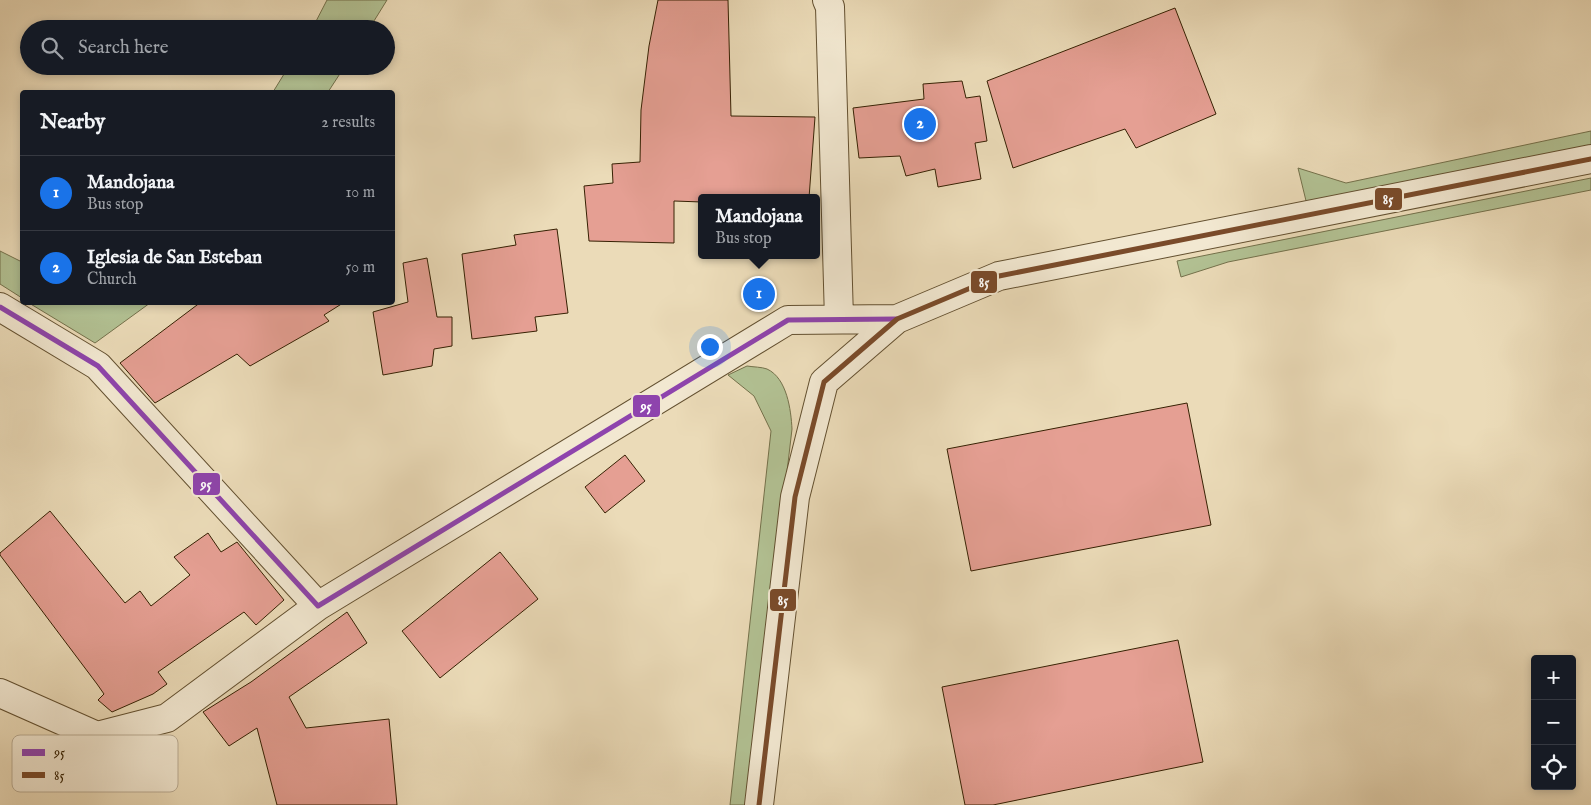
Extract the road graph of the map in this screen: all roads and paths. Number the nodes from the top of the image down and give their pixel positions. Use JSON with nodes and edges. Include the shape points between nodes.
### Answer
{"nodes":[{"id":1,"x":827,"y":0,"type":"edge"},
{"id":2,"x":1591,"y":159,"type":"edge"},
{"id":3,"x":0,"y":307,"type":"edge"},
{"id":4,"x":839,"y":319,"type":"junction"},
{"id":5,"x":897,"y":319,"type":"junction"},
{"id":6,"x":318,"y":606,"type":"junction"},
{"id":7,"x":0,"y":694,"type":"edge"},
{"id":8,"x":95,"y":735,"type":"edge"},
{"id":9,"x":101,"y":735,"type":"edge"},
{"id":10,"x":759,"y":805,"type":"edge"}],
"edges":[{"from":1,"to":4,"type":"street","via":[[830,7]]},
{"from":2,"to":5,"type":"street","via":[[999,276]]},
{"from":3,"to":6,"type":"street","via":[[98,366]]},
{"from":4,"to":5,"type":"street"},
{"from":4,"to":6,"type":"street","via":[[788,320]]},
{"from":5,"to":10,"type":"street","via":[[824,382],[794,496]]},
{"from":6,"to":9,"type":"street","via":[[167,718]]},
{"from":7,"to":8,"type":"street"}]}
